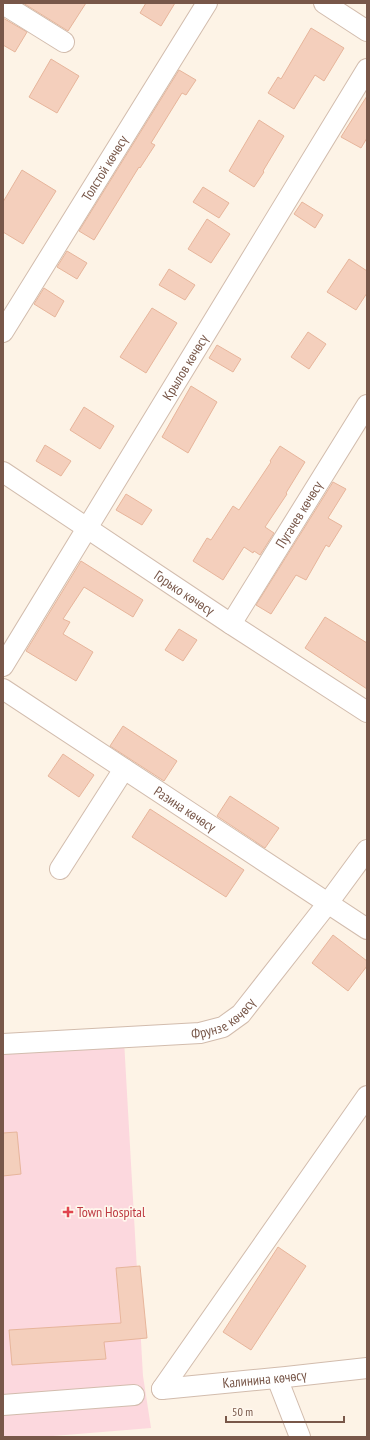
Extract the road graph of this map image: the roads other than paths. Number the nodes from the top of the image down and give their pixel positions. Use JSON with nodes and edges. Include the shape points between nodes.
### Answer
{"nodes":[{"id":1,"x":207,"y":3,"type":"edge"},
{"id":2,"x":324,"y":3,"type":"edge"},
{"id":3,"x":3,"y":4,"type":"edge"},
{"id":4,"x":367,"y":31,"type":"edge"},
{"id":5,"x":64,"y":42,"type":"dead end"},
{"id":6,"x":367,"y":69,"type":"edge"},
{"id":7,"x":3,"y":332,"type":"edge"},
{"id":8,"x":367,"y":405,"type":"edge"},
{"id":9,"x":3,"y":472,"type":"edge"},
{"id":10,"x":88,"y":528,"type":"junction"},
{"id":11,"x":231,"y":624,"type":"junction"},
{"id":12,"x":3,"y":666,"type":"edge"},
{"id":13,"x":3,"y":689,"type":"edge"},
{"id":14,"x":367,"y":712,"type":"edge"},
{"id":15,"x":124,"y":769,"type":"junction"},
{"id":16,"x":367,"y":850,"type":"edge"},
{"id":17,"x":60,"y":869,"type":"dead end"},
{"id":18,"x":328,"y":903,"type":"junction"},
{"id":19,"x":367,"y":929,"type":"edge"},
{"id":20,"x":3,"y":1044,"type":"edge"},
{"id":21,"x":367,"y":1096,"type":"edge"},
{"id":22,"x":367,"y":1368,"type":"edge"},
{"id":23,"x":277,"y":1378,"type":"junction"},
{"id":24,"x":134,"y":1395,"type":"dead end"},
{"id":25,"x":3,"y":1405,"type":"edge"},
{"id":26,"x":300,"y":1437,"type":"edge"}],
"edges":[{"from":1,"to":7,"type":"street","name":"Толстой көчөсү"},
{"from":2,"to":4,"type":"street"},
{"from":3,"to":5,"type":"street"},
{"from":6,"to":10,"type":"street","name":"Крылов көчөсү"},
{"from":8,"to":11,"type":"street","name":"Пугачев көчөсү"},
{"from":9,"to":10,"type":"street","name":"Горько көчөсү"},
{"from":10,"to":11,"type":"street","name":"Горько көчөсү"},
{"from":10,"to":12,"type":"street","name":"Крылов көчөсү"},
{"from":11,"to":14,"type":"street","name":"Горько көчөсү"},
{"from":13,"to":15,"type":"street","name":"Разина көчөсү"},
{"from":15,"to":17,"type":"street"},
{"from":15,"to":18,"type":"street","name":"Разина көчөсү"},
{"from":16,"to":18,"type":"street","name":"Фрунзе көчөсү"},
{"from":18,"to":19,"type":"street","name":"Разина көчөсү"},
{"from":18,"to":20,"type":"street","name":"Фрунзе көчөсү","via":[[241,1014],[223,1026],[200,1033]]},
{"from":21,"to":23,"type":"street","name":"Калинина көчөсү","via":[[162,1389]]},
{"from":22,"to":23,"type":"street","name":"Калинина көчөсү"},
{"from":23,"to":26,"type":"street"},
{"from":24,"to":25,"type":"street"}]}
